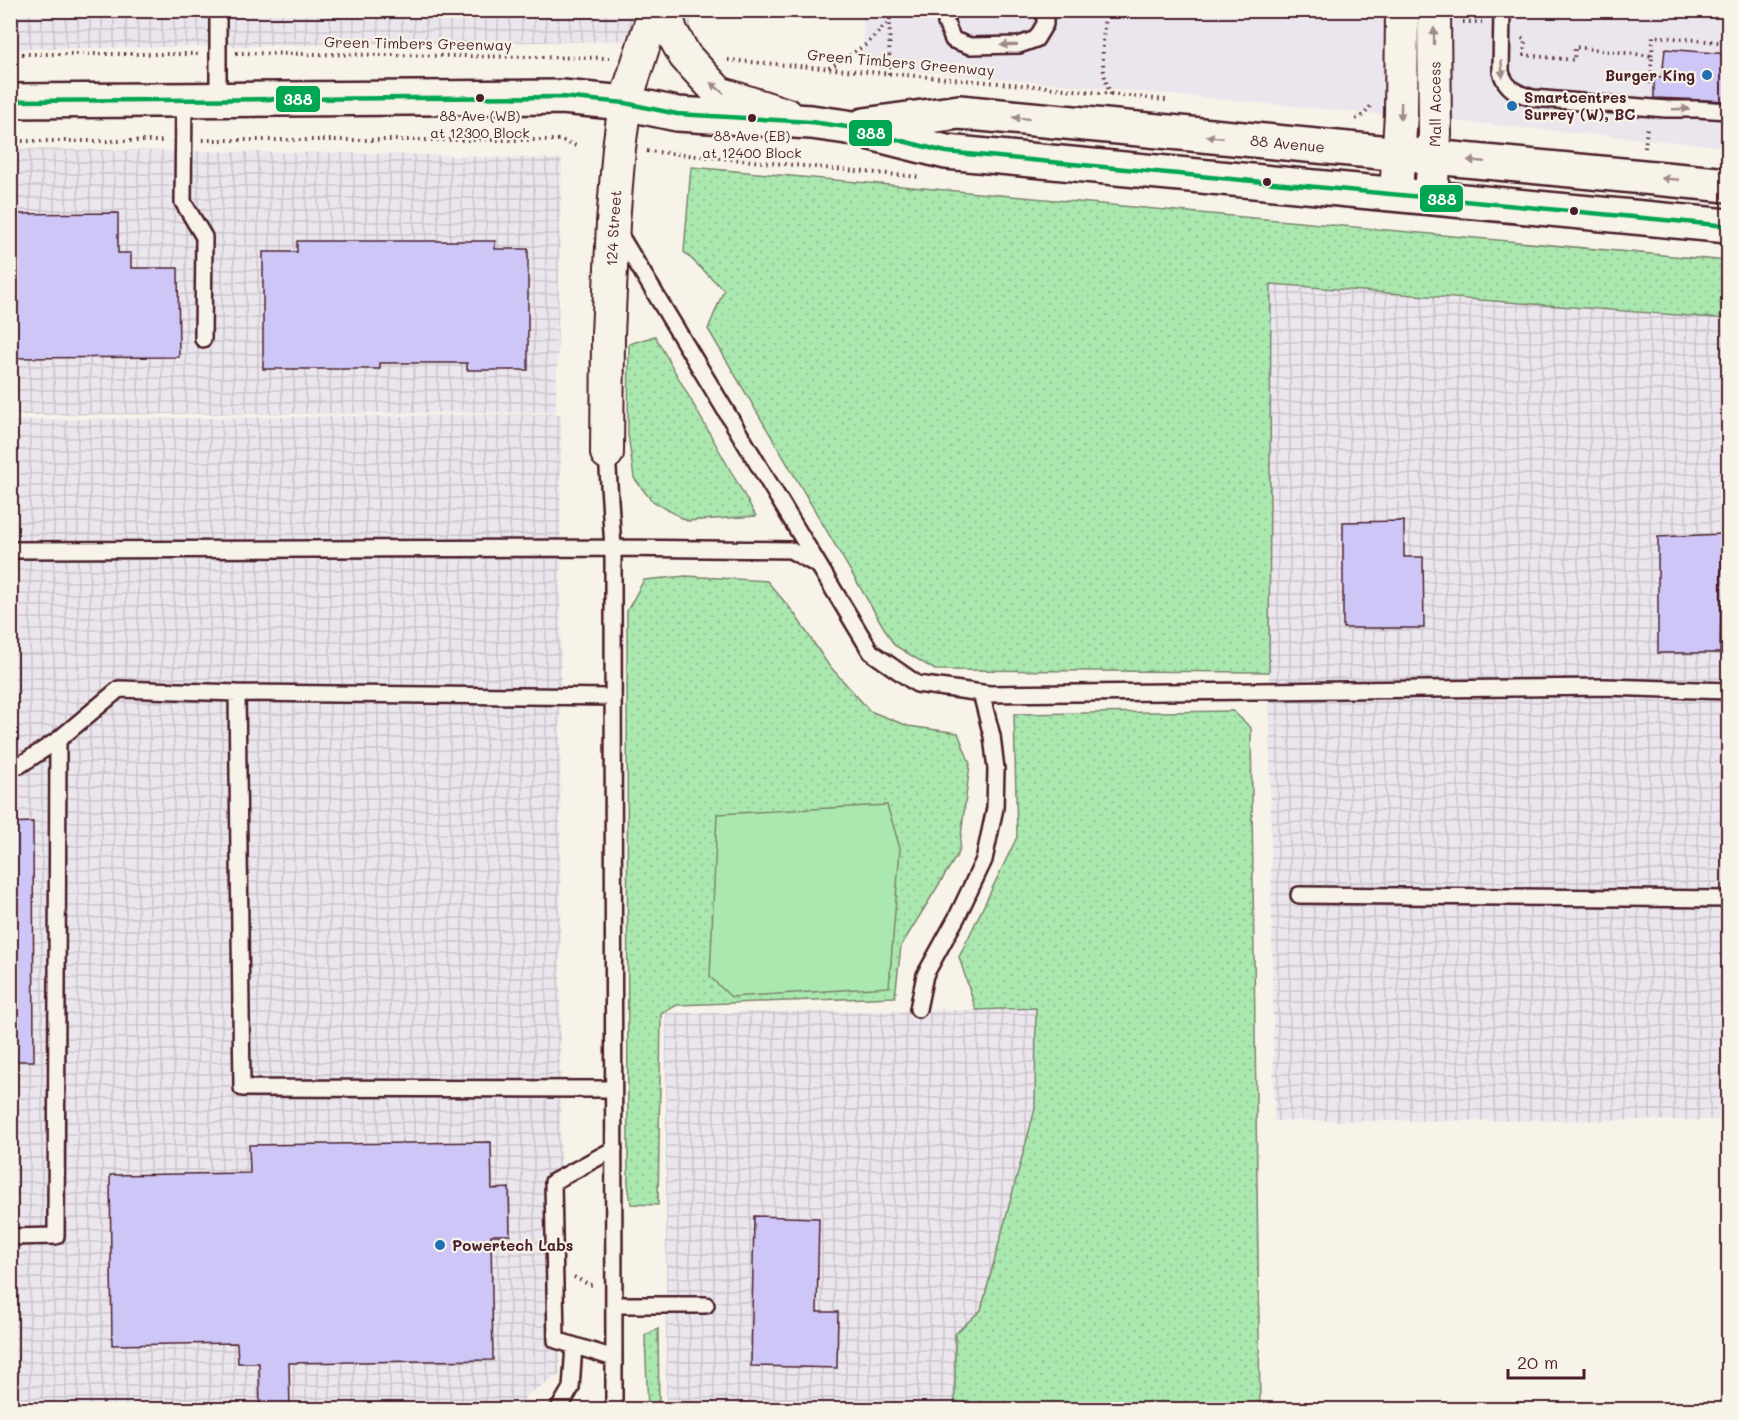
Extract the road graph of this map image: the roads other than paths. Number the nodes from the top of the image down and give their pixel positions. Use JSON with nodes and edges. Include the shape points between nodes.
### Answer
{"nodes":[{"id":1,"x":218,"y":10,"type":"edge"},
{"id":2,"x":655,"y":10,"type":"edge"},
{"id":3,"x":665,"y":10,"type":"edge"},
{"id":4,"x":946,"y":10,"type":"edge"},
{"id":5,"x":1045,"y":10,"type":"edge"},
{"id":6,"x":1402,"y":10,"type":"edge"},
{"id":7,"x":1502,"y":10,"type":"edge"},
{"id":8,"x":1445,"y":16,"type":"edge"},
{"id":9,"x":184,"y":100,"type":"junction"},
{"id":10,"x":218,"y":100,"type":"junction"},
{"id":11,"x":10,"y":101,"type":"edge"},
{"id":12,"x":625,"y":104,"type":"junction"},
{"id":13,"x":1728,"y":111,"type":"edge"},
{"id":14,"x":811,"y":122,"type":"junction"},
{"id":15,"x":847,"y":127,"type":"junction"},
{"id":16,"x":1399,"y":154,"type":"junction"},
{"id":17,"x":1433,"y":157,"type":"junction"},
{"id":18,"x":1728,"y":185,"type":"edge"},
{"id":19,"x":1396,"y":194,"type":"junction"},
{"id":20,"x":1431,"y":197,"type":"junction"},
{"id":21,"x":613,"y":223,"type":"junction"},
{"id":22,"x":1728,"y":226,"type":"edge"},
{"id":23,"x":203,"y":339,"type":"dead end"},
{"id":24,"x":607,"y":453,"type":"joint"},
{"id":25,"x":613,"y":548,"type":"junction"},
{"id":26,"x":10,"y":550,"type":"edge"},
{"id":27,"x":820,"y":566,"type":"junction"},
{"id":28,"x":1728,"y":691,"type":"edge"},
{"id":29,"x":237,"y":693,"type":"junction"},
{"id":30,"x":981,"y":693,"type":"junction"},
{"id":31,"x":613,"y":697,"type":"junction"},
{"id":32,"x":58,"y":740,"type":"junction"},
{"id":33,"x":10,"y":766,"type":"edge"},
{"id":34,"x":1299,"y":895,"type":"dead end"},
{"id":35,"x":1728,"y":898,"type":"edge"},
{"id":36,"x":918,"y":1009,"type":"dead end"},
{"id":37,"x":613,"y":1089,"type":"junction"},
{"id":38,"x":614,"y":1149,"type":"junction"},
{"id":39,"x":10,"y":1237,"type":"edge"},
{"id":40,"x":614,"y":1305,"type":"junction"},
{"id":41,"x":706,"y":1305,"type":"dead end"},
{"id":42,"x":574,"y":1346,"type":"junction"},
{"id":43,"x":614,"y":1358,"type":"junction"},
{"id":44,"x":558,"y":1410,"type":"edge"},
{"id":45,"x":614,"y":1410,"type":"edge"}],
"edges":[{"from":1,"to":10,"type":"lane"},
{"from":2,"to":12,"type":"street","name":"124 Street"},
{"from":14,"to":3,"type":"street","one_way":true,"via":[[719,93],[685,56]]},
{"from":5,"to":4,"type":"lane","one_way":true,"via":[[1045,24],[1036,39],[1019,45],[970,46],[953,40]]},
{"from":6,"to":16,"type":"street","one_way":true},
{"from":7,"to":13,"type":"lane","one_way":true,"via":[[1501,72],[1511,89],[1533,98]]},
{"from":17,"to":8,"type":"street","name":"Mall Access","one_way":true},
{"from":9,"to":10,"type":"main road","name":"88 Avenue"},
{"from":9,"to":11,"type":"main road","name":"88 Avenue"},
{"from":9,"to":23,"type":"lane","via":[[183,202],[204,237]]},
{"from":10,"to":12,"type":"main road","name":"88 Avenue","via":[[562,97]]},
{"from":12,"to":14,"type":"main road","name":"88 Avenue","via":[[676,114]]},
{"from":12,"to":21,"type":"street","name":"124 Street"},
{"from":14,"to":15,"type":"main road","name":"88 Avenue"},
{"from":16,"to":15,"type":"main road","name":"88 Avenue","one_way":true,"via":[[959,112]]},
{"from":15,"to":19,"type":"main road","name":"88 Avenue","via":[[946,152]]},
{"from":16,"to":17,"type":"main road","name":"88 Avenue"},
{"from":16,"to":19,"type":"street"},
{"from":18,"to":17,"type":"main road","name":"88 Avenue","one_way":true},
{"from":17,"to":20,"type":"street","name":"Mall Access"},
{"from":19,"to":20,"type":"main road","name":"88 Avenue"},
{"from":20,"to":22,"type":"main road","name":"88 Avenue"},
{"from":21,"to":24,"type":"street","name":"124 Street"},
{"from":21,"to":27,"type":"lane"},
{"from":24,"to":25,"type":"lane"},
{"from":25,"to":26,"type":"lane"},
{"from":25,"to":27,"type":"lane","via":[[790,550]]},
{"from":25,"to":31,"type":"lane"},
{"from":27,"to":30,"type":"lane","via":[[871,652],[917,684]]},
{"from":28,"to":30,"type":"lane","via":[[1606,687]]},
{"from":29,"to":31,"type":"lane"},
{"from":29,"to":32,"type":"lane","via":[[119,690]]},
{"from":29,"to":37,"type":"lane","via":[[242,1088]]},
{"from":30,"to":36,"type":"lane","via":[[996,769],[994,808],[984,860],[925,975]]},
{"from":31,"to":37,"type":"lane"},
{"from":32,"to":33,"type":"lane","via":[[20,765]]},
{"from":32,"to":39,"type":"lane","via":[[56,1236]]},
{"from":34,"to":35,"type":"lane"},
{"from":37,"to":38,"type":"lane"},
{"from":38,"to":40,"type":"lane"},
{"from":38,"to":42,"type":"lane","via":[[553,1182],[556,1340]]},
{"from":40,"to":41,"type":"lane"},
{"from":40,"to":43,"type":"lane"},
{"from":42,"to":43,"type":"lane"},
{"from":42,"to":44,"type":"lane","via":[[571,1388]]},
{"from":43,"to":45,"type":"lane"}]}
